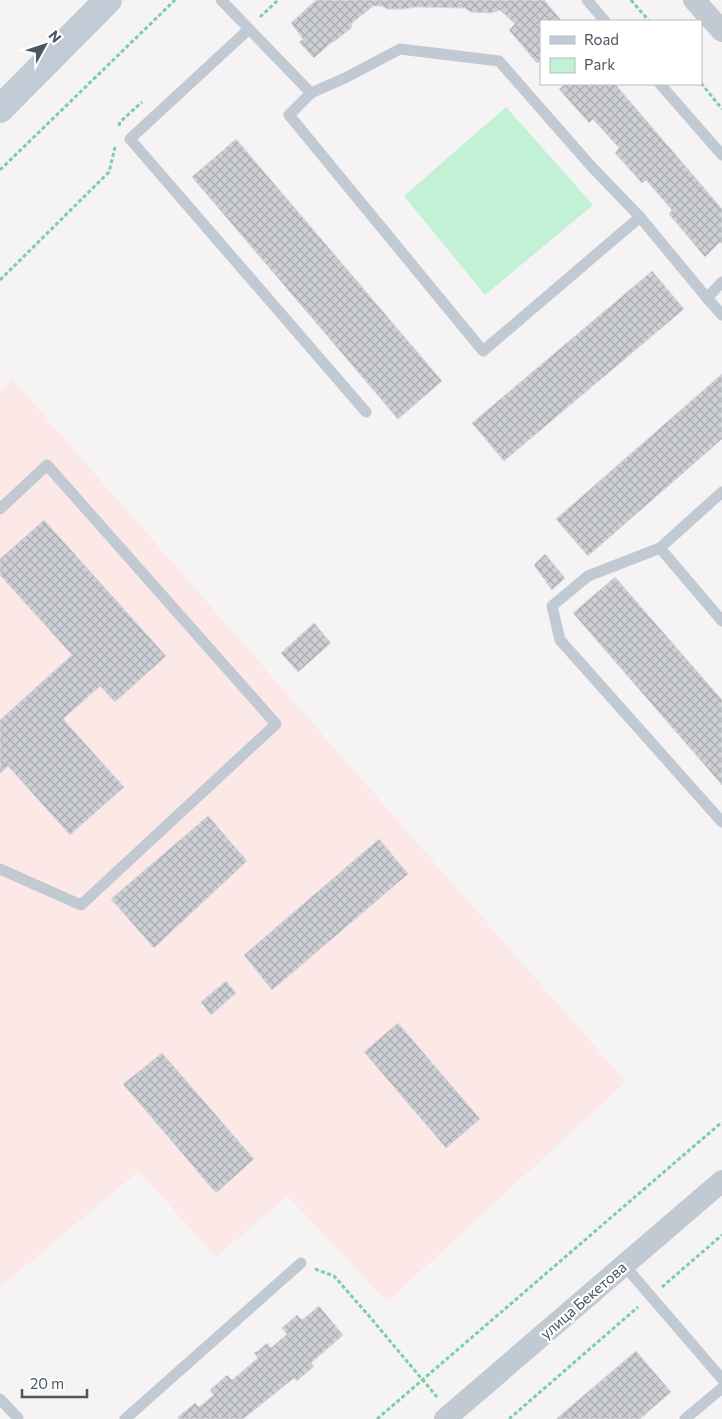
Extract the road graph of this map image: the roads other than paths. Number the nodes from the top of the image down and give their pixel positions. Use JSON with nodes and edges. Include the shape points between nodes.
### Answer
{"nodes":[{"id":1,"x":108,"y":0,"type":"edge"},
{"id":2,"x":221,"y":0,"type":"edge"},
{"id":3,"x":587,"y":0,"type":"edge"},
{"id":4,"x":694,"y":0,"type":"edge"},
{"id":5,"x":604,"y":20,"type":"edge"},
{"id":6,"x":249,"y":29,"type":"junction"},
{"id":7,"x":722,"y":31,"type":"edge"},
{"id":8,"x":661,"y":85,"type":"edge"},
{"id":9,"x":311,"y":93,"type":"junction"},
{"id":10,"x":0,"y":110,"type":"edge"},
{"id":11,"x":722,"y":155,"type":"edge"},
{"id":12,"x":640,"y":218,"type":"junction"},
{"id":13,"x":722,"y":282,"type":"edge"},
{"id":14,"x":706,"y":298,"type":"junction"},
{"id":15,"x":722,"y":315,"type":"edge"},
{"id":16,"x":366,"y":412,"type":"dead end"},
{"id":17,"x":722,"y":492,"type":"edge"},
{"id":18,"x":0,"y":509,"type":"edge"},
{"id":19,"x":660,"y":548,"type":"junction"},
{"id":20,"x":722,"y":621,"type":"edge"},
{"id":21,"x":722,"y":822,"type":"edge"},
{"id":22,"x":0,"y":869,"type":"edge"},
{"id":23,"x":722,"y":1181,"type":"edge"},
{"id":24,"x":300,"y":1264,"type":"road end"},
{"id":25,"x":624,"y":1265,"type":"junction"},
{"id":26,"x":722,"y":1379,"type":"edge"},
{"id":27,"x":722,"y":1388,"type":"edge"},
{"id":28,"x":0,"y":1399,"type":"edge"},
{"id":29,"x":448,"y":1416,"type":"edge"},
{"id":30,"x":17,"y":1419,"type":"edge"},
{"id":31,"x":125,"y":1419,"type":"edge"},
{"id":32,"x":685,"y":1419,"type":"edge"}],
"edges":[{"from":1,"to":10,"type":"street"},
{"from":2,"to":6,"type":"lane"},
{"from":3,"to":5,"type":"lane"},
{"from":4,"to":7,"type":"street"},
{"from":6,"to":9,"type":"lane"},
{"from":6,"to":16,"type":"lane","via":[[130,139]]},
{"from":8,"to":11,"type":"lane"},
{"from":9,"to":12,"type":"lane","via":[[400,49],[499,61]]},
{"from":9,"to":12,"type":"lane","via":[[289,114],[482,351]]},
{"from":12,"to":14,"type":"lane"},
{"from":13,"to":14,"type":"lane"},
{"from":14,"to":15,"type":"lane"},
{"from":17,"to":19,"type":"lane"},
{"from":18,"to":22,"type":"lane","via":[[47,465],[276,724],[81,905]]},
{"from":19,"to":20,"type":"lane"},
{"from":19,"to":21,"type":"lane","via":[[588,576],[552,606],[560,640]]},
{"from":23,"to":25,"type":"street","name":"улица Бекетова"},
{"from":24,"to":31,"type":"lane"},
{"from":25,"to":26,"type":"lane"},
{"from":25,"to":29,"type":"street","name":"улица Бекетова"},
{"from":27,"to":32,"type":"lane"},
{"from":28,"to":30,"type":"lane"}]}
